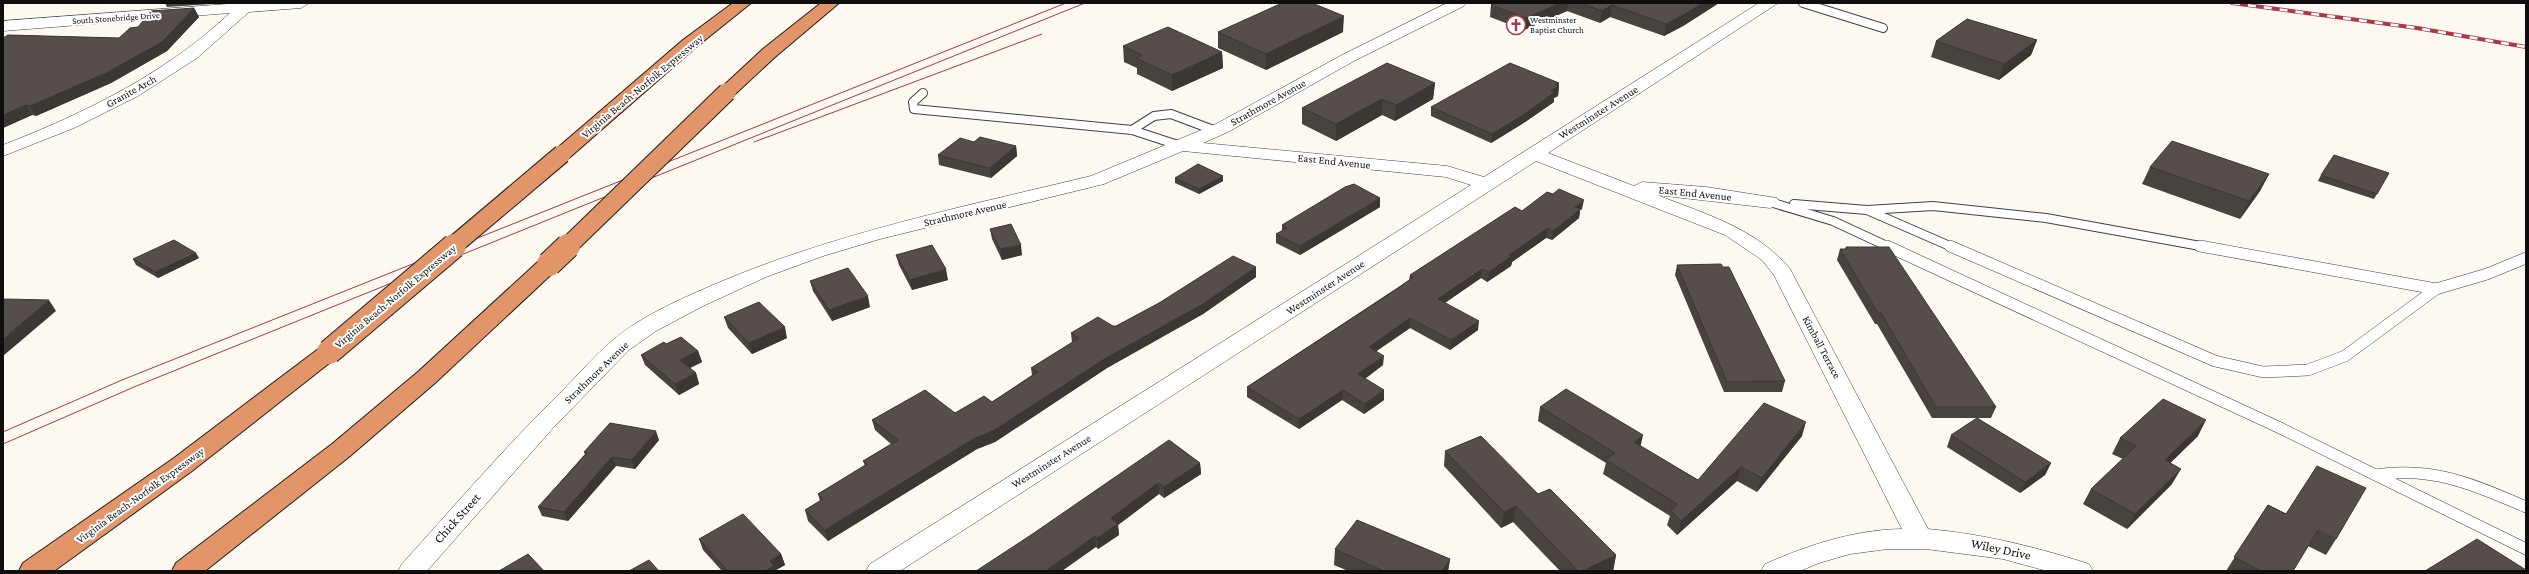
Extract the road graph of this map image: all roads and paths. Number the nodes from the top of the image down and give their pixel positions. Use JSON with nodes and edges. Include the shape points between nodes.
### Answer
{"nodes":[{"id":1,"x":301,"y":3,"type":"edge"},
{"id":2,"x":743,"y":3,"type":"edge"},
{"id":3,"x":831,"y":3,"type":"edge"},
{"id":4,"x":1459,"y":3,"type":"edge"},
{"id":5,"x":1770,"y":3,"type":"edge"},
{"id":6,"x":1803,"y":3,"type":"edge"},
{"id":7,"x":244,"y":8,"type":"junction"},
{"id":8,"x":4,"y":27,"type":"edge"},
{"id":9,"x":1883,"y":28,"type":"dead end"},
{"id":10,"x":923,"y":93,"type":"dead end"},
{"id":11,"x":1132,"y":130,"type":"junction"},
{"id":12,"x":1216,"y":131,"type":"junction"},
{"id":13,"x":1181,"y":146,"type":"junction"},
{"id":14,"x":3,"y":151,"type":"edge"},
{"id":15,"x":1532,"y":153,"type":"junction"},
{"id":16,"x":1486,"y":183,"type":"junction"},
{"id":17,"x":1620,"y":187,"type":"junction"},
{"id":18,"x":1770,"y":202,"type":"junction"},
{"id":19,"x":1867,"y":210,"type":"junction"},
{"id":20,"x":2526,"y":258,"type":"edge"},
{"id":21,"x":2436,"y":289,"type":"junction"},
{"id":22,"x":505,"y":466,"type":"joint"},
{"id":23,"x":2376,"y":475,"type":"junction"},
{"id":24,"x":2526,"y":507,"type":"edge"},
{"id":25,"x":1919,"y":537,"type":"junction"},
{"id":26,"x":2526,"y":549,"type":"edge"},
{"id":27,"x":33,"y":571,"type":"edge"},
{"id":28,"x":186,"y":571,"type":"edge"},
{"id":29,"x":411,"y":571,"type":"edge"},
{"id":30,"x":879,"y":571,"type":"edge"},
{"id":31,"x":1774,"y":571,"type":"edge"},
{"id":32,"x":2080,"y":571,"type":"edge"}],
"edges":[{"from":1,"to":7,"type":"street","name":"South Stonebridge Drive"},
{"from":2,"to":27,"type":"highway","name":"Virginia Beach-Norfolk Expressway","bridge":true,"via":[[689,44],[329,352],[235,427]]},
{"from":3,"to":28,"type":"highway","bridge":true,"via":[[775,48],[727,92],[549,264],[427,377],[341,450]]},
{"from":4,"to":12,"type":"street","name":"Strathmore Avenue","via":[[1348,58]]},
{"from":5,"to":15,"type":"street","name":"Westminster Avenue"},
{"from":6,"to":9,"type":"lane"},
{"from":7,"to":8,"type":"street","name":"South Stonebridge Drive"},
{"from":7,"to":14,"type":"street","name":"Granite Arch","via":[[207,42],[139,88],[88,114]]},
{"from":10,"to":11,"type":"lane","via":[[913,102],[914,109]]},
{"from":11,"to":12,"type":"lane","via":[[1154,116],[1171,114]]},
{"from":11,"to":13,"type":"lane"},
{"from":12,"to":13,"type":"street","name":"Strathmore Avenue"},
{"from":13,"to":16,"type":"street","name":"East End Avenue","via":[[1447,172]]},
{"from":13,"to":22,"type":"street","name":"Strathmore Avenue","via":[[1097,180],[873,235],[816,252],[695,301],[648,326],[621,345]]},
{"from":15,"to":16,"type":"street","name":"Westminster Avenue"},
{"from":15,"to":17,"type":"street","name":"Kimball Terrace"},
{"from":16,"to":30,"type":"street","name":"Westminster Avenue"},
{"from":17,"to":18,"type":"street","name":"East End Avenue","via":[[1706,193]]},
{"from":17,"to":25,"type":"street","name":"Kimball Terrace","via":[[1732,231],[1769,256],[1783,273]]},
{"from":18,"to":19,"type":"lane"},
{"from":18,"to":23,"type":"lane","via":[[1832,221]]},
{"from":19,"to":21,"type":"lane","via":[[1933,206],[2046,218]]},
{"from":19,"to":21,"type":"lane","via":[[2215,361],[2263,372],[2308,370],[2345,356]]},
{"from":20,"to":21,"type":"lane","via":[[2487,274]]},
{"from":22,"to":29,"type":"street","name":"Chick Street"},
{"from":23,"to":24,"type":"lane","via":[[2393,471],[2419,471],[2455,478]]},
{"from":23,"to":26,"type":"lane"},
{"from":25,"to":31,"type":"street","via":[[1856,542],[1824,550]]},
{"from":25,"to":32,"type":"street","name":"Wiley Drive","via":[[1978,542],[2036,556]]}]}
